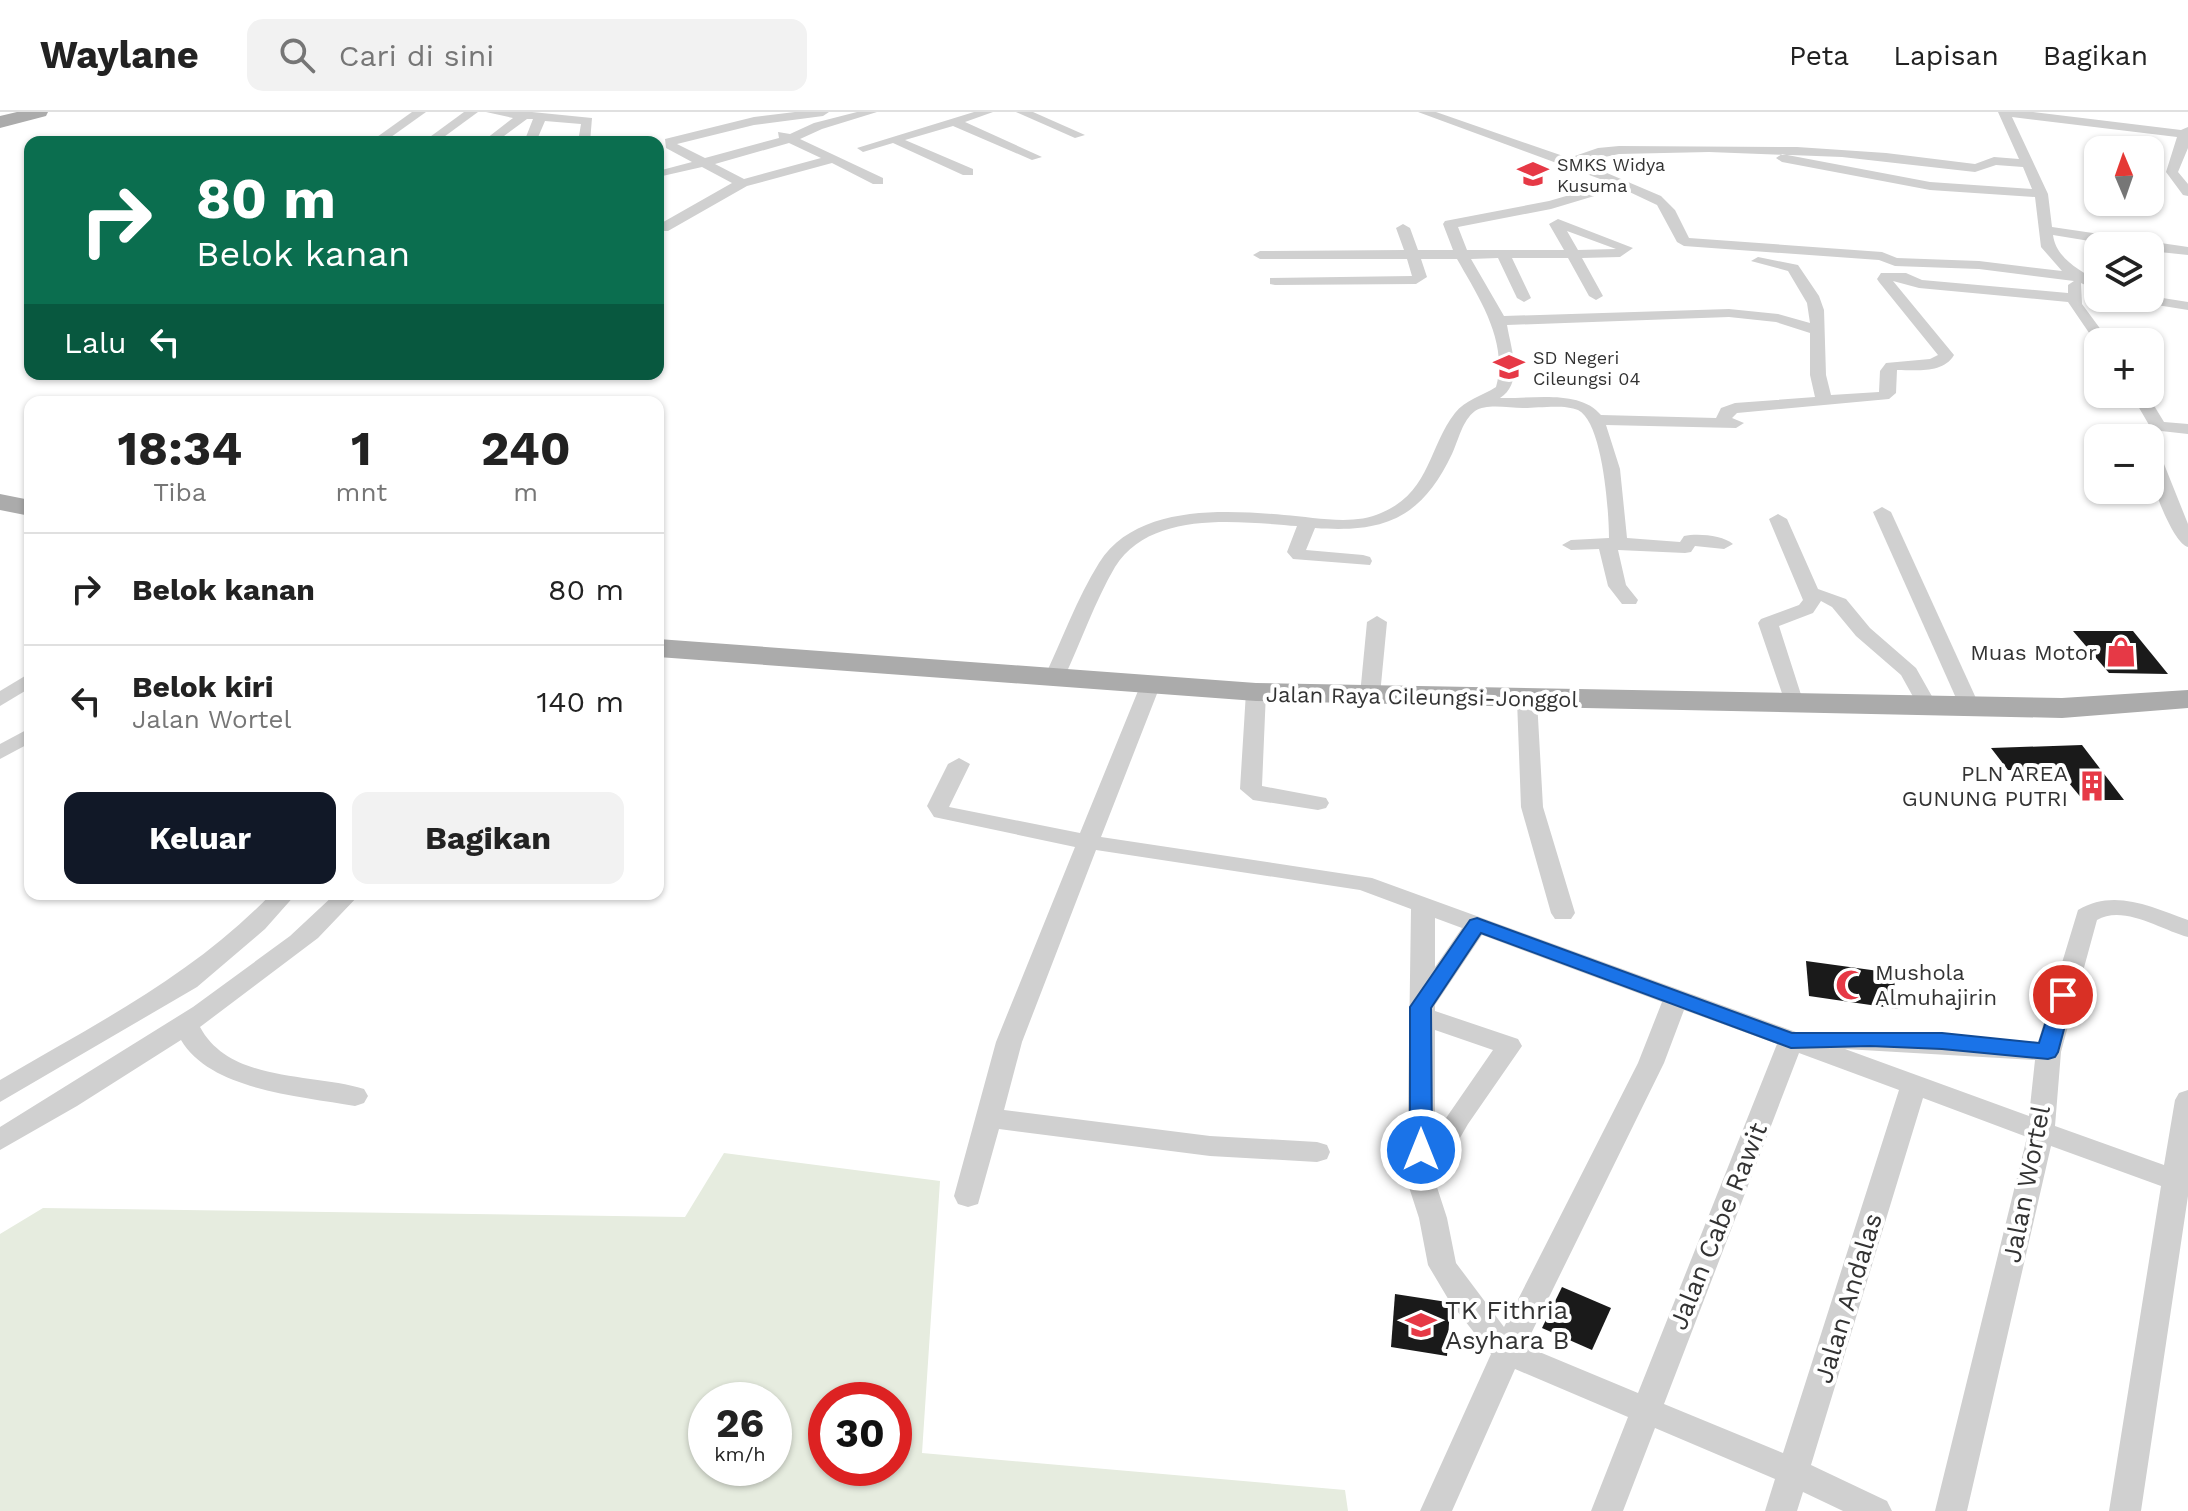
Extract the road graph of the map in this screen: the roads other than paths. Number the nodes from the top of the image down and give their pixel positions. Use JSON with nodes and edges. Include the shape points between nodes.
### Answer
{"nodes":[{"id":1,"x":39,"y":112,"type":"edge"},
{"id":2,"x":420,"y":112,"type":"edge"},
{"id":3,"x":472,"y":112,"type":"edge"},
{"id":4,"x":492,"y":112,"type":"edge"},
{"id":5,"x":823,"y":112,"type":"edge"},
{"id":6,"x":871,"y":112,"type":"edge"},
{"id":7,"x":987,"y":112,"type":"edge"},
{"id":8,"x":1022,"y":112,"type":"edge"},
{"id":9,"x":1424,"y":112,"type":"edge"},
{"id":10,"x":2004,"y":112,"type":"edge"},
{"id":11,"x":2062,"y":112,"type":"edge"},
{"id":12,"x":530,"y":115,"type":"edge"},
{"id":13,"x":1456,"y":115,"type":"edge"},
{"id":14,"x":2148,"y":116,"type":"dead end"},
{"id":15,"x":3,"y":120,"type":"edge"},
{"id":16,"x":754,"y":121,"type":"junction"},
{"id":17,"x":954,"y":122,"type":"junction"},
{"id":18,"x":1795,"y":131,"type":"dead end"},
{"id":19,"x":2186,"y":133,"type":"edge"},
{"id":20,"x":1079,"y":135,"type":"dead end"},
{"id":21,"x":385,"y":136,"type":"edge"},
{"id":22,"x":438,"y":136,"type":"edge"},
{"id":23,"x":497,"y":136,"type":"edge"},
{"id":24,"x":530,"y":136,"type":"edge"},
{"id":25,"x":585,"y":136,"type":"edge"},
{"id":26,"x":790,"y":139,"type":"junction"},
{"id":27,"x":893,"y":139,"type":"junction"},
{"id":28,"x":863,"y":148,"type":"dead end"},
{"id":29,"x":1750,"y":150,"type":"junction"},
{"id":30,"x":1782,"y":150,"type":"junction"},
{"id":31,"x":1036,"y":157,"type":"dead end"},
{"id":32,"x":833,"y":159,"type":"junction"},
{"id":33,"x":702,"y":162,"type":"junction"},
{"id":34,"x":1569,"y":162,"type":"junction"},
{"id":35,"x":2028,"y":164,"type":"junction"},
{"id":36,"x":968,"y":172,"type":"dead end"},
{"id":37,"x":664,"y":173,"type":"edge"},
{"id":38,"x":878,"y":181,"type":"dead end"},
{"id":39,"x":742,"y":183,"type":"junction"},
{"id":40,"x":1620,"y":183,"type":"junction"},
{"id":41,"x":2188,"y":192,"type":"edge"},
{"id":42,"x":2041,"y":194,"type":"junction"},
{"id":43,"x":664,"y":227,"type":"edge"},
{"id":44,"x":1403,"y":228,"type":"dead end"},
{"id":45,"x":2047,"y":230,"type":"junction"},
{"id":46,"x":2084,"y":237,"type":"edge"},
{"id":47,"x":1489,"y":239,"type":"dead end"},
{"id":48,"x":1729,"y":246,"type":"junction"},
{"id":49,"x":2164,"y":249,"type":"edge"},
{"id":50,"x":2188,"y":251,"type":"edge"},
{"id":51,"x":1499,"y":254,"type":"junction"},
{"id":52,"x":1260,"y":255,"type":"dead end"},
{"id":53,"x":1414,"y":255,"type":"junction"},
{"id":54,"x":1462,"y":255,"type":"junction"},
{"id":55,"x":1979,"y":265,"type":"junction"},
{"id":56,"x":2078,"y":277,"type":"junction"},
{"id":57,"x":2084,"y":280,"type":"edge"},
{"id":58,"x":1275,"y":281,"type":"dead end"},
{"id":59,"x":1955,"y":285,"type":"junction"},
{"id":60,"x":1596,"y":296,"type":"dead end"},
{"id":61,"x":1524,"y":298,"type":"dead end"},
{"id":62,"x":2073,"y":298,"type":"junction"},
{"id":63,"x":2164,"y":302,"type":"edge"},
{"id":64,"x":2188,"y":306,"type":"edge"},
{"id":65,"x":1499,"y":321,"type":"junction"},
{"id":66,"x":2093,"y":328,"type":"edge"},
{"id":67,"x":1817,"y":330,"type":"junction"},
{"id":68,"x":1824,"y":400,"type":"junction"},
{"id":69,"x":1483,"y":402,"type":"junction"},
{"id":70,"x":1597,"y":420,"type":"junction"},
{"id":71,"x":1722,"y":423,"type":"junction"},
{"id":72,"x":1748,"y":423,"type":"dead end"},
{"id":73,"x":2164,"y":427,"type":"edge"},
{"id":74,"x":2188,"y":429,"type":"edge"},
{"id":75,"x":2164,"y":489,"type":"edge"},
{"id":76,"x":0,"y":502,"type":"edge"},
{"id":77,"x":24,"y":507,"type":"edge"},
{"id":78,"x":1882,"y":512,"type":"dead end"},
{"id":79,"x":1778,"y":519,"type":"dead end"},
{"id":80,"x":1308,"y":522,"type":"junction"},
{"id":81,"x":2188,"y":542,"type":"edge"},
{"id":82,"x":1618,"y":543,"type":"junction"},
{"id":83,"x":1724,"y":544,"type":"dead end"},
{"id":84,"x":1571,"y":545,"type":"dead end"},
{"id":85,"x":1363,"y":561,"type":"dead end"},
{"id":86,"x":1810,"y":593,"type":"junction"},
{"id":87,"x":1629,"y":600,"type":"dead end"},
{"id":88,"x":1377,"y":622,"type":"dead end"},
{"id":89,"x":664,"y":648,"type":"edge"},
{"id":90,"x":1054,"y":678,"type":"junction"},
{"id":91,"x":24,"y":683,"type":"edge"},
{"id":92,"x":1150,"y":686,"type":"junction"},
{"id":93,"x":1256,"y":692,"type":"junction"},
{"id":94,"x":1370,"y":695,"type":"junction"},
{"id":95,"x":2188,"y":699,"type":"edge"},
{"id":96,"x":0,"y":700,"type":"edge"},
{"id":97,"x":1527,"y":700,"type":"junction"},
{"id":98,"x":1794,"y":704,"type":"junction"},
{"id":99,"x":1928,"y":707,"type":"junction"},
{"id":100,"x":1970,"y":707,"type":"junction"},
{"id":101,"x":24,"y":738,"type":"edge"},
{"id":102,"x":0,"y":753,"type":"edge"},
{"id":103,"x":959,"y":764,"type":"dead end"},
{"id":104,"x":1318,"y":803,"type":"dead end"},
{"id":105,"x":1088,"y":842,"type":"junction"},
{"id":106,"x":278,"y":900,"type":"edge"},
{"id":107,"x":342,"y":900,"type":"edge"},
{"id":108,"x":1423,"y":905,"type":"junction"},
{"id":109,"x":1563,"y":913,"type":"dead end"},
{"id":110,"x":1477,"y":924,"type":"junction"},
{"id":111,"x":2188,"y":929,"type":"edge"},
{"id":112,"x":1676,"y":999,"type":"junction"},
{"id":113,"x":1421,"y":1011,"type":"junction"},
{"id":114,"x":186,"y":1025,"type":"junction"},
{"id":115,"x":1791,"y":1041,"type":"junction"},
{"id":116,"x":2048,"y":1052,"type":"junction"},
{"id":117,"x":1914,"y":1084,"type":"junction"},
{"id":118,"x":0,"y":1092,"type":"edge"},
{"id":119,"x":355,"y":1096,"type":"dead end"},
{"id":120,"x":2188,"y":1100,"type":"edge"},
{"id":121,"x":989,"y":1118,"type":"junction"},
{"id":122,"x":2041,"y":1133,"type":"junction"},
{"id":123,"x":0,"y":1140,"type":"edge"},
{"id":124,"x":1317,"y":1152,"type":"dead end"},
{"id":125,"x":1421,"y":1181,"type":"junction"},
{"id":126,"x":2181,"y":1182,"type":"edge"},
{"id":127,"x":968,"y":1196,"type":"dead end"},
{"id":128,"x":1507,"y":1352,"type":"junction"},
{"id":129,"x":1647,"y":1412,"type":"junction"},
{"id":130,"x":1793,"y":1472,"type":"junction"},
{"id":131,"x":1436,"y":1511,"type":"edge"},
{"id":132,"x":1607,"y":1511,"type":"edge"},
{"id":133,"x":1781,"y":1511,"type":"edge"},
{"id":134,"x":1876,"y":1511,"type":"edge"},
{"id":135,"x":1951,"y":1511,"type":"edge"},
{"id":136,"x":2125,"y":1511,"type":"edge"}],
"edges":[{"from":1,"to":15,"type":"main road"},
{"from":2,"to":21,"type":"street"},
{"from":3,"to":22,"type":"street"},
{"from":4,"to":12,"type":"street"},
{"from":5,"to":16,"type":"street"},
{"from":6,"to":26,"type":"street"},
{"from":7,"to":17,"type":"street"},
{"from":8,"to":20,"type":"street"},
{"from":9,"to":13,"type":"street"},
{"from":10,"to":19,"type":"street"},
{"from":10,"to":35,"type":"street"},
{"from":11,"to":14,"type":"street"},
{"from":12,"to":23,"type":"street"},
{"from":12,"to":24,"type":"street"},
{"from":12,"to":25,"type":"street","via":[[588,121]]},
{"from":13,"to":34,"type":"street"},
{"from":16,"to":26,"type":"street"},
{"from":16,"to":33,"type":"street","via":[[668,143]]},
{"from":17,"to":27,"type":"street"},
{"from":17,"to":31,"type":"street"},
{"from":18,"to":30,"type":"street"},
{"from":19,"to":41,"type":"street","via":[[2172,172]]},
{"from":26,"to":32,"type":"street"},
{"from":26,"to":33,"type":"street"},
{"from":27,"to":28,"type":"street"},
{"from":27,"to":36,"type":"street"},
{"from":29,"to":30,"type":"street"},
{"from":29,"to":34,"type":"street","via":[[1607,151]]},
{"from":29,"to":42,"type":"street","via":[[1897,182]]},
{"from":30,"to":35,"type":"street","via":[[1875,153],[1975,168],[1994,161]]},
{"from":32,"to":38,"type":"street"},
{"from":32,"to":39,"type":"street"},
{"from":33,"to":37,"type":"street"},
{"from":33,"to":39,"type":"street"},
{"from":34,"to":40,"type":"street"},
{"from":35,"to":42,"type":"street"},
{"from":39,"to":43,"type":"street"},
{"from":40,"to":48,"type":"street","via":[[1668,208],[1678,246]]},
{"from":40,"to":54,"type":"street","via":[[1551,205],[1454,222],[1449,228]]},
{"from":42,"to":45,"type":"street"},
{"from":44,"to":53,"type":"street"},
{"from":45,"to":46,"type":"street"},
{"from":45,"to":56,"type":"street","via":[[2048,247]]},
{"from":47,"to":51,"type":"street"},
{"from":48,"to":55,"type":"street"},
{"from":48,"to":67,"type":"street","via":[[1736,259],[1793,268],[1816,301]]},
{"from":49,"to":50,"type":"street"},
{"from":51,"to":54,"type":"street"},
{"from":51,"to":60,"type":"street","via":[[1573,254]]},
{"from":51,"to":61,"type":"street"},
{"from":52,"to":53,"type":"street"},
{"from":53,"to":54,"type":"street"},
{"from":53,"to":58,"type":"street","via":[[1420,277],[1416,280]]},
{"from":54,"to":65,"type":"street"},
{"from":55,"to":56,"type":"street"},
{"from":55,"to":59,"type":"street"},
{"from":56,"to":57,"type":"street"},
{"from":56,"to":62,"type":"street"},
{"from":59,"to":62,"type":"street"},
{"from":59,"to":68,"type":"street","via":[[1884,278],[1946,355],[1933,364],[1892,366],[1883,396]]},
{"from":62,"to":66,"type":"street"},
{"from":63,"to":64,"type":"street"},
{"from":65,"to":67,"type":"street","via":[[1729,313],[1778,318]]},
{"from":65,"to":69,"type":"street","via":[[1507,383]]},
{"from":67,"to":68,"type":"street"},
{"from":68,"to":71,"type":"street","via":[[1735,408],[1727,411]]},
{"from":69,"to":70,"type":"street","via":[[1583,406]]},
{"from":69,"to":80,"type":"street","via":[[1468,409],[1456,424],[1433,474],[1407,506],[1376,522]]},
{"from":70,"to":71,"type":"street"},
{"from":70,"to":82,"type":"street","via":[[1619,518]]},
{"from":71,"to":72,"type":"street"},
{"from":73,"to":74,"type":"street"},
{"from":75,"to":81,"type":"street"},
{"from":76,"to":77,"type":"main road"},
{"from":78,"to":100,"type":"street"},
{"from":79,"to":86,"type":"street"},
{"from":80,"to":85,"type":"street","via":[[1299,555]]},
{"from":80,"to":90,"type":"street","via":[[1186,520],[1136,537],[1108,563]]},
{"from":82,"to":83,"type":"street","via":[[1682,548],[1690,540]]},
{"from":82,"to":84,"type":"street"},
{"from":82,"to":87,"type":"street","via":[[1608,547],[1617,586]]},
{"from":86,"to":98,"type":"street","via":[[1812,604],[1806,609],[1768,623]]},
{"from":86,"to":99,"type":"street","via":[[1839,603],[1909,672]]},
{"from":88,"to":94,"type":"street"},
{"from":89,"to":90,"type":"main road","name":"Jalan Raya Cileungsi-Jonggol"},
{"from":90,"to":92,"type":"main road","name":"Jalan Raya Cileungsi-Jonggol"},
{"from":91,"to":96,"type":"street"},
{"from":92,"to":93,"type":"main road","name":"Jalan Raya Cileungsi-Jonggol"},
{"from":92,"to":105,"type":"street"},
{"from":93,"to":94,"type":"main road","name":"Jalan Raya Cileungsi-Jonggol"},
{"from":93,"to":104,"type":"street","via":[[1251,789]]},
{"from":94,"to":97,"type":"main road","name":"Jalan Raya Cileungsi-Jonggol"},
{"from":95,"to":100,"type":"main road","name":"Jalan Raya Cileungsi-Jonggol","via":[[2062,708]]},
{"from":97,"to":98,"type":"main road","name":"Jalan Raya Cileungsi-Jonggol"},
{"from":97,"to":109,"type":"street","via":[[1532,807]]},
{"from":98,"to":99,"type":"main road","name":"Jalan Raya Cileungsi-Jonggol"},
{"from":99,"to":100,"type":"main road","name":"Jalan Raya Cileungsi-Jonggol"},
{"from":101,"to":102,"type":"street"},
{"from":103,"to":105,"type":"street","via":[[938,806],[942,812]]},
{"from":105,"to":108,"type":"street","via":[[1364,883]]},
{"from":105,"to":121,"type":"street","via":[[1009,1042]]},
{"from":106,"to":118,"type":"street","via":[[188,981]]},
{"from":107,"to":114,"type":"street","via":[[301,940]]},
{"from":108,"to":110,"type":"street"},
{"from":108,"to":113,"type":"street"},
{"from":110,"to":112,"type":"street"},
{"from":110,"to":113,"type":"street"},
{"from":111,"to":116,"type":"street","name":"Jalan Wortel","via":[[2114,907],[2092,910],[2078,938]]},
{"from":112,"to":115,"type":"street"},
{"from":112,"to":128,"type":"street","via":[[1651,1063]]},
{"from":113,"to":125,"type":"street"},
{"from":113,"to":125,"type":"street","via":[[1509,1046]]},
{"from":114,"to":119,"type":"street","via":[[199,1047],[244,1074]]},
{"from":114,"to":123,"type":"street"},
{"from":115,"to":116,"type":"street","via":[[1942,1041]]},
{"from":115,"to":117,"type":"street"},
{"from":115,"to":129,"type":"street","name":"Jalan Cabe Rawit"},
{"from":116,"to":122,"type":"street","name":"Jalan Wortel"},
{"from":117,"to":122,"type":"street"},
{"from":117,"to":130,"type":"street","name":"Jalan Andalas"},
{"from":120,"to":126,"type":"street"},
{"from":121,"to":124,"type":"street","via":[[1210,1146]]},
{"from":121,"to":127,"type":"street"},
{"from":122,"to":126,"type":"street"},
{"from":122,"to":135,"type":"street","name":"Jalan Wortel"},
{"from":125,"to":128,"type":"street","via":[[1442,1265]]},
{"from":126,"to":136,"type":"street"},
{"from":128,"to":129,"type":"street"},
{"from":128,"to":131,"type":"street"},
{"from":129,"to":130,"type":"street"},
{"from":129,"to":132,"type":"street","name":"Jalan Cabe Rawit"},
{"from":130,"to":133,"type":"street","name":"Jalan Andalas"},
{"from":130,"to":134,"type":"street"}]}
